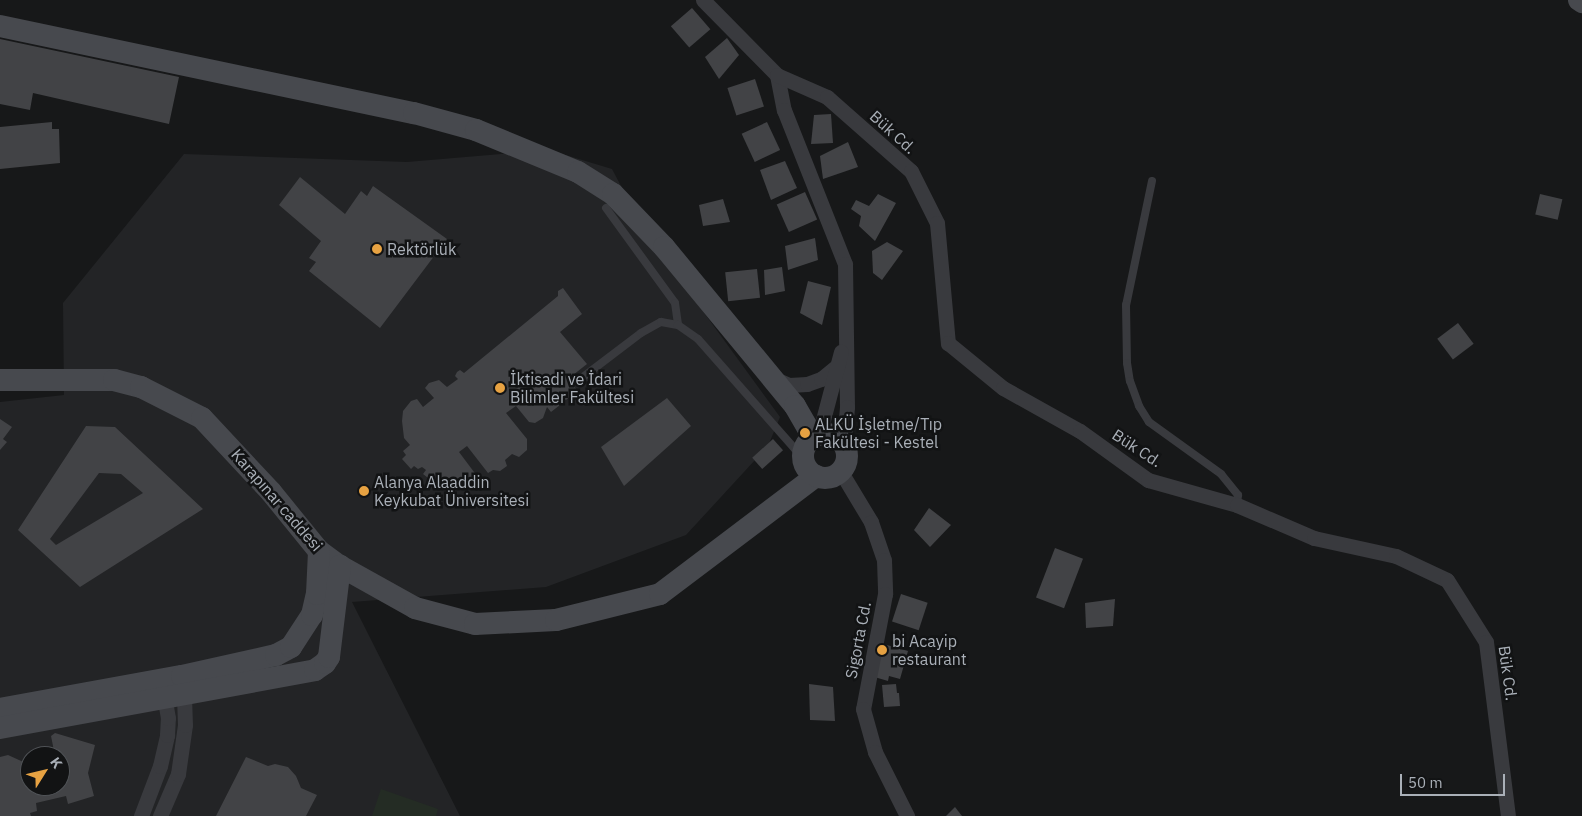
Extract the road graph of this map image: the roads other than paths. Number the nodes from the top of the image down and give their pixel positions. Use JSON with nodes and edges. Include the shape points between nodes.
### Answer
{"nodes":[{"id":1,"x":703,"y":0,"type":"edge"},
{"id":2,"x":0,"y":26,"type":"edge"},
{"id":3,"x":778,"y":76,"type":"junction"},
{"id":4,"x":1152,"y":181,"type":"dead end"},
{"id":5,"x":606,"y":208,"type":"dead end"},
{"id":6,"x":678,"y":325,"type":"junction"},
{"id":7,"x":846,"y":331,"type":"junction"},
{"id":8,"x":838,"y":365,"type":"junction"},
{"id":9,"x":583,"y":377,"type":"dead end"},
{"id":10,"x":773,"y":378,"type":"junction"},
{"id":11,"x":0,"y":380,"type":"edge"},
{"id":12,"x":844,"y":445,"type":"junction"},
{"id":13,"x":810,"y":452,"type":"junction"},
{"id":14,"x":841,"y":472,"type":"junction"},
{"id":15,"x":1237,"y":505,"type":"junction"},
{"id":16,"x":319,"y":551,"type":"junction"},
{"id":17,"x":340,"y":566,"type":"junction"},
{"id":18,"x":173,"y":687,"type":"junction"},
{"id":19,"x":0,"y":709,"type":"edge"},
{"id":20,"x":0,"y":728,"type":"edge"},
{"id":21,"x":142,"y":816,"type":"edge"},
{"id":22,"x":160,"y":816,"type":"edge"},
{"id":23,"x":907,"y":816,"type":"edge"},
{"id":24,"x":1508,"y":816,"type":"edge"}],
"edges":[{"from":1,"to":3,"type":"street"},
{"from":2,"to":10,"type":"street","via":[[414,113],[476,130],[578,172],[613,194],[664,247]]},
{"from":3,"to":7,"type":"street","via":[[784,110],[845,264]]},
{"from":3,"to":15,"type":"street","name":"Bük Cd.","via":[[827,96],[911,171],[937,223],[948,343],[1003,388],[1080,431],[1148,480]]},
{"from":4,"to":15,"type":"lane","via":[[1126,304],[1130,381],[1149,422],[1221,474],[1238,495]]},
{"from":5,"to":6,"type":"lane","via":[[674,303]]},
{"from":6,"to":9,"type":"lane","via":[[662,322],[641,333]]},
{"from":6,"to":13,"type":"lane","via":[[698,339],[795,449]]},
{"from":7,"to":8,"type":"street"},
{"from":7,"to":12,"type":"street","via":[[848,407]]},
{"from":8,"to":10,"type":"street","via":[[821,379],[807,384],[789,384]]},
{"from":8,"to":13,"type":"street"},
{"from":10,"to":13,"type":"street","via":[[801,416]]},
{"from":11,"to":16,"type":"street","name":"Karapınar caddesi","via":[[114,380],[142,387],[202,418],[272,492]]},
{"from":12,"to":13,"type":"street","via":[[833,436]]},
{"from":12,"to":14,"type":"street","via":[[847,459]]},
{"from":13,"to":14,"type":"street","via":[[829,478]]},
{"from":13,"to":17,"type":"street","name":"Karapınar caddesi","via":[[746,527],[698,568],[660,594],[556,620],[475,624],[415,608]]},
{"from":14,"to":23,"type":"street","name":"Sigorta Cd.","via":[[871,522],[884,560],[885,594],[863,709],[875,752]]},
{"from":15,"to":24,"type":"street","name":"Bük Cd.","via":[[1314,538],[1396,556],[1447,580],[1486,642]]},
{"from":16,"to":17,"type":"street","name":"Karapınar caddesi"},
{"from":16,"to":18,"type":"street","via":[[317,594],[312,615],[292,647],[276,656]]},
{"from":17,"to":18,"type":"street","via":[[328,657],[321,666],[307,672]]},
{"from":18,"to":19,"type":"street"},
{"from":18,"to":20,"type":"street"},
{"from":18,"to":21,"type":"street","via":[[160,766]]},
{"from":18,"to":22,"type":"street","via":[[185,725],[178,774]]}]}
